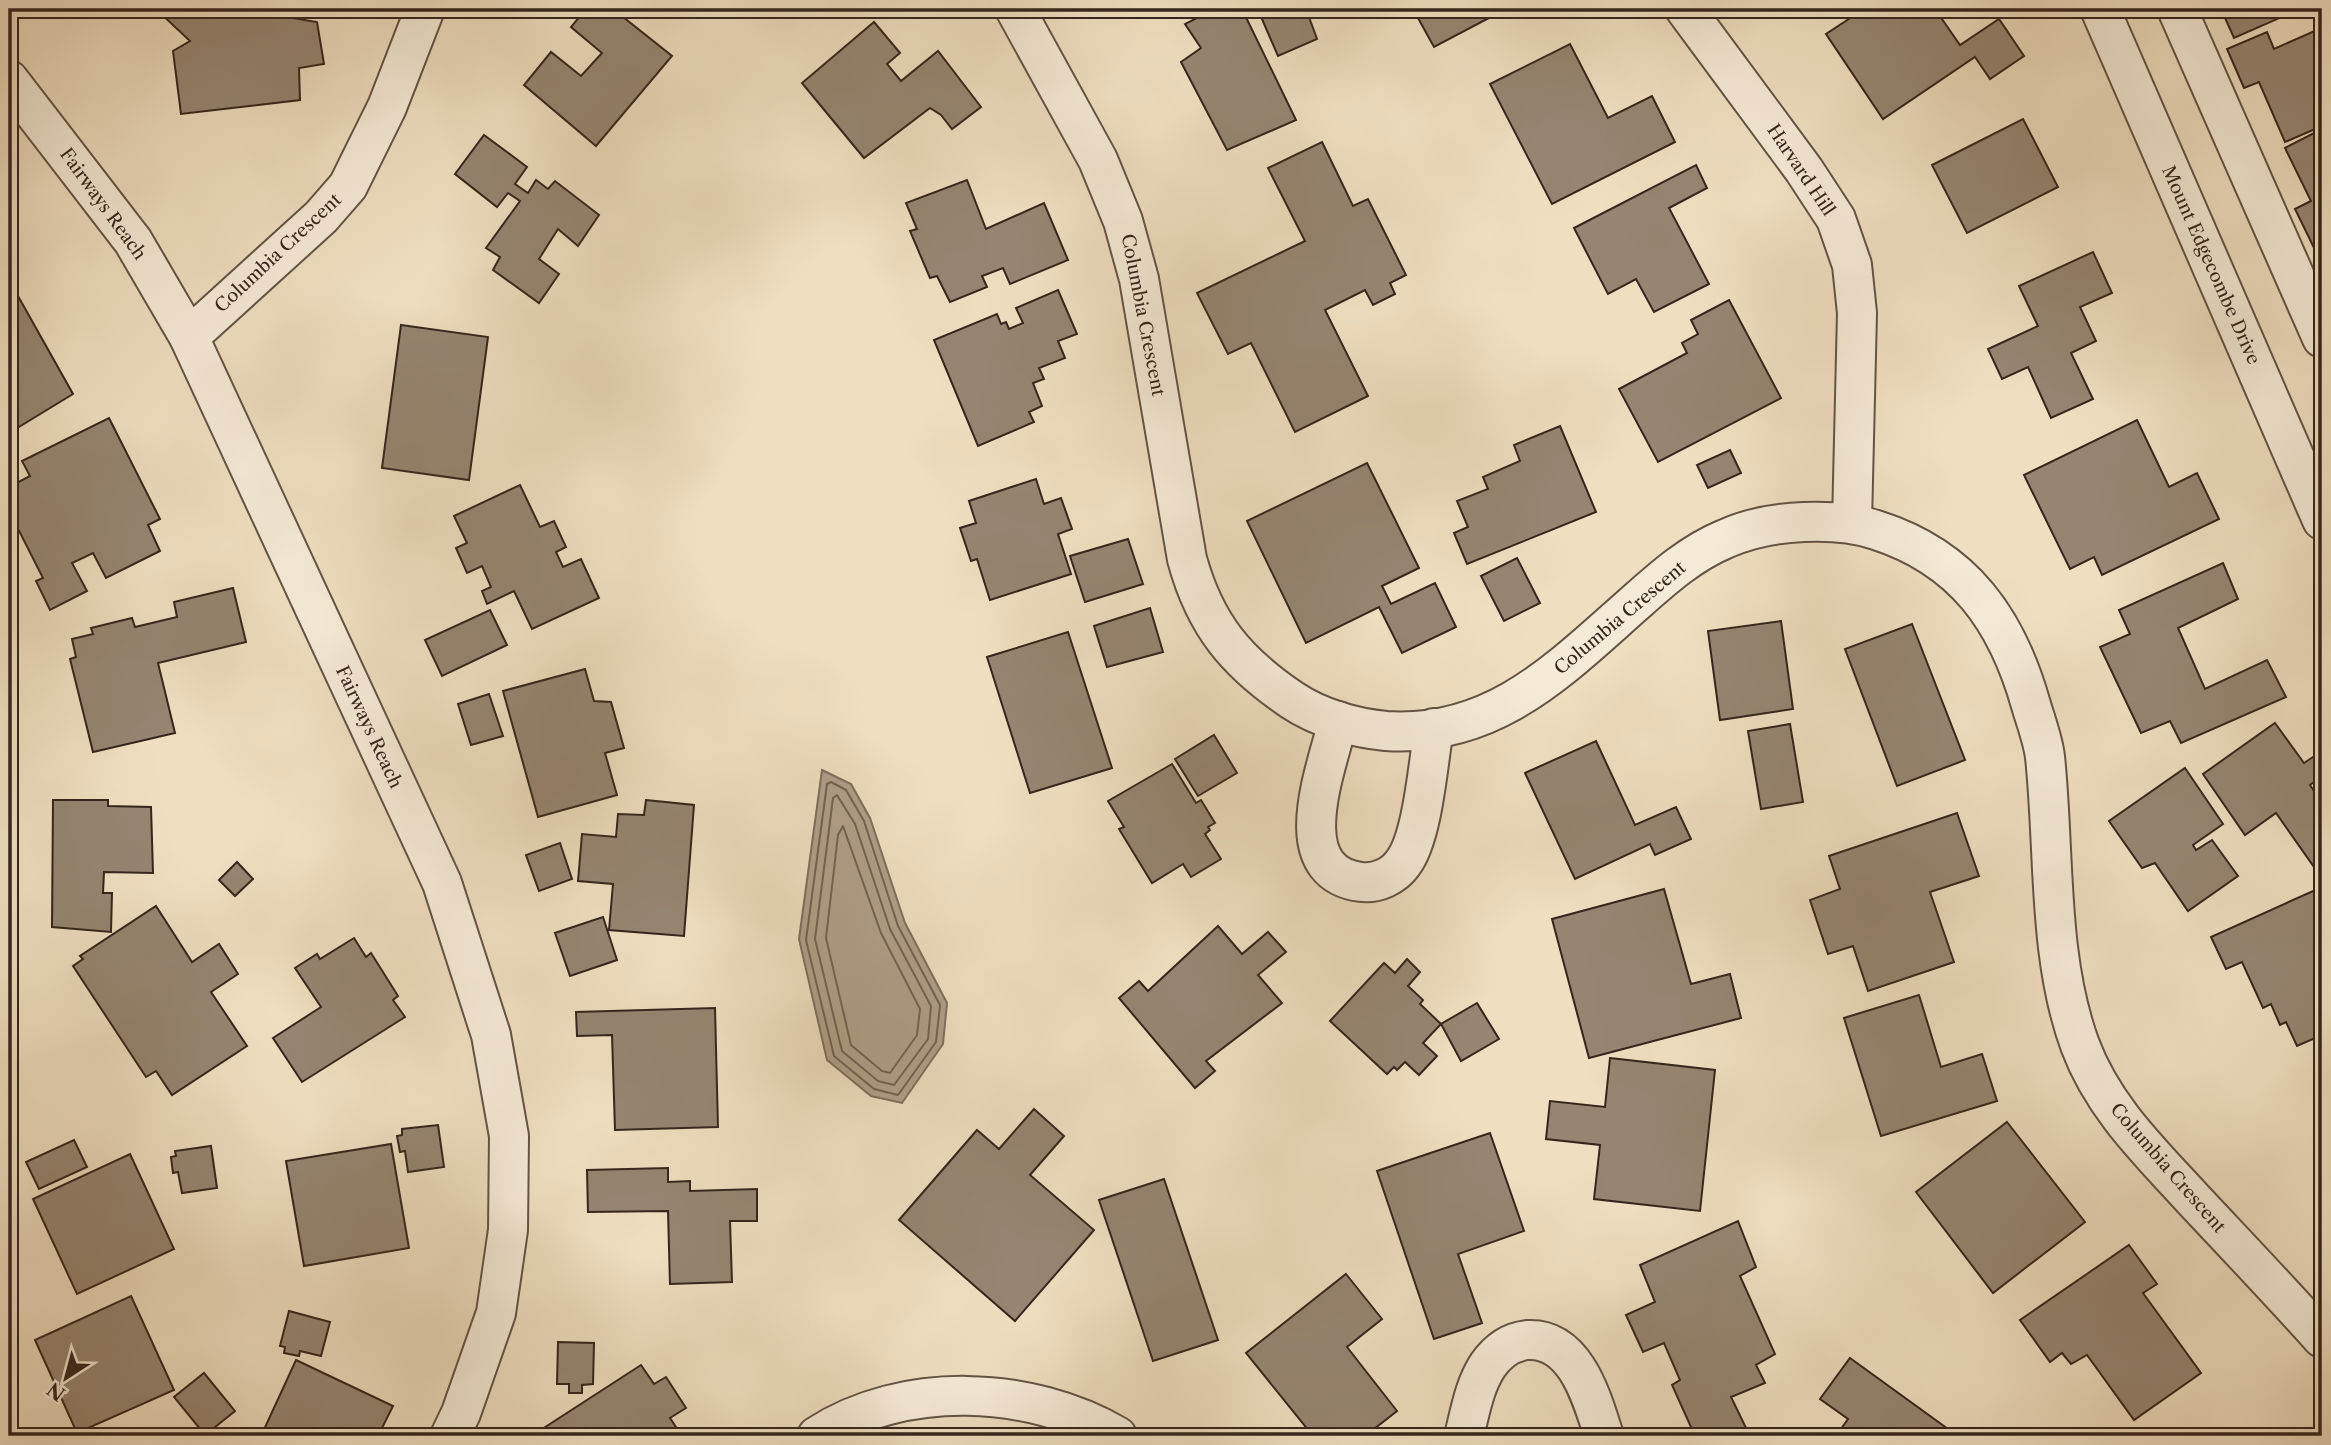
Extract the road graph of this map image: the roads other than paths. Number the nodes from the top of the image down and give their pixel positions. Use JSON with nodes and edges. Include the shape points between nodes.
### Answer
{"nodes":[{"id":1,"x":425,"y":9,"type":"edge"},
{"id":2,"x":1015,"y":9,"type":"edge"},
{"id":3,"x":1685,"y":9,"type":"edge"},
{"id":4,"x":2100,"y":9,"type":"edge"},
{"id":5,"x":2177,"y":9,"type":"edge"},
{"id":6,"x":9,"y":80,"type":"edge"},
{"id":7,"x":189,"y":337,"type":"junction"},
{"id":8,"x":2322,"y":338,"type":"edge"},
{"id":9,"x":2322,"y":520,"type":"edge"},
{"id":10,"x":1852,"y":523,"type":"junction"},
{"id":11,"x":1338,"y":721,"type":"junction"},
{"id":12,"x":1434,"y":728,"type":"junction"},
{"id":13,"x":2322,"y":1338,"type":"edge"},
{"id":14,"x":450,"y":1436,"type":"edge"},
{"id":15,"x":817,"y":1436,"type":"edge"},
{"id":16,"x":1116,"y":1436,"type":"edge"},
{"id":17,"x":1464,"y":1436,"type":"edge"},
{"id":18,"x":1604,"y":1436,"type":"edge"}],
"edges":[{"from":1,"to":7,"type":"street","name":"Columbia Crescent","via":[[387,107],[348,186],[302,235]]},
{"from":2,"to":11,"type":"street","name":"Columbia Crescent","via":[[1098,160],[1123,221],[1139,279],[1196,593],[1212,626],[1239,658],[1304,708]]},
{"from":3,"to":10,"type":"street","name":"Harvard Hill","via":[[1836,219],[1852,265],[1857,313]]},
{"from":4,"to":9,"type":"street","name":"Mount Edgecombe Drive"},
{"from":5,"to":8,"type":"street"},
{"from":6,"to":7,"type":"street","name":"Fairways Reach","via":[[133,241]]},
{"from":7,"to":14,"type":"street","name":"Fairways Reach","via":[[442,883],[491,1035],[509,1136],[508,1230],[496,1313]]},
{"from":10,"to":12,"type":"street","name":"Columbia Crescent","via":[[1787,523],[1726,538],[1670,572],[1522,697],[1469,722]]},
{"from":10,"to":13,"type":"street","name":"Columbia Crescent","via":[[1904,541],[1949,568],[1993,614],[2018,658],[2045,752],[2063,968],[2080,1044],[2103,1094],[2136,1137]]},
{"from":11,"to":12,"type":"street","name":"Columbia Crescent","via":[[1406,732]]},
{"from":11,"to":12,"type":"street","via":[[1315,834],[1319,855],[1336,873],[1361,881],[1384,880],[1403,865],[1414,844]]},
{"from":15,"to":16,"type":"street","via":[[877,1409],[952,1395],[1036,1403],[1095,1423]]},
{"from":17,"to":18,"type":"street","via":[[1487,1366],[1500,1350],[1518,1341],[1538,1340],[1557,1348],[1575,1364]]}]}
